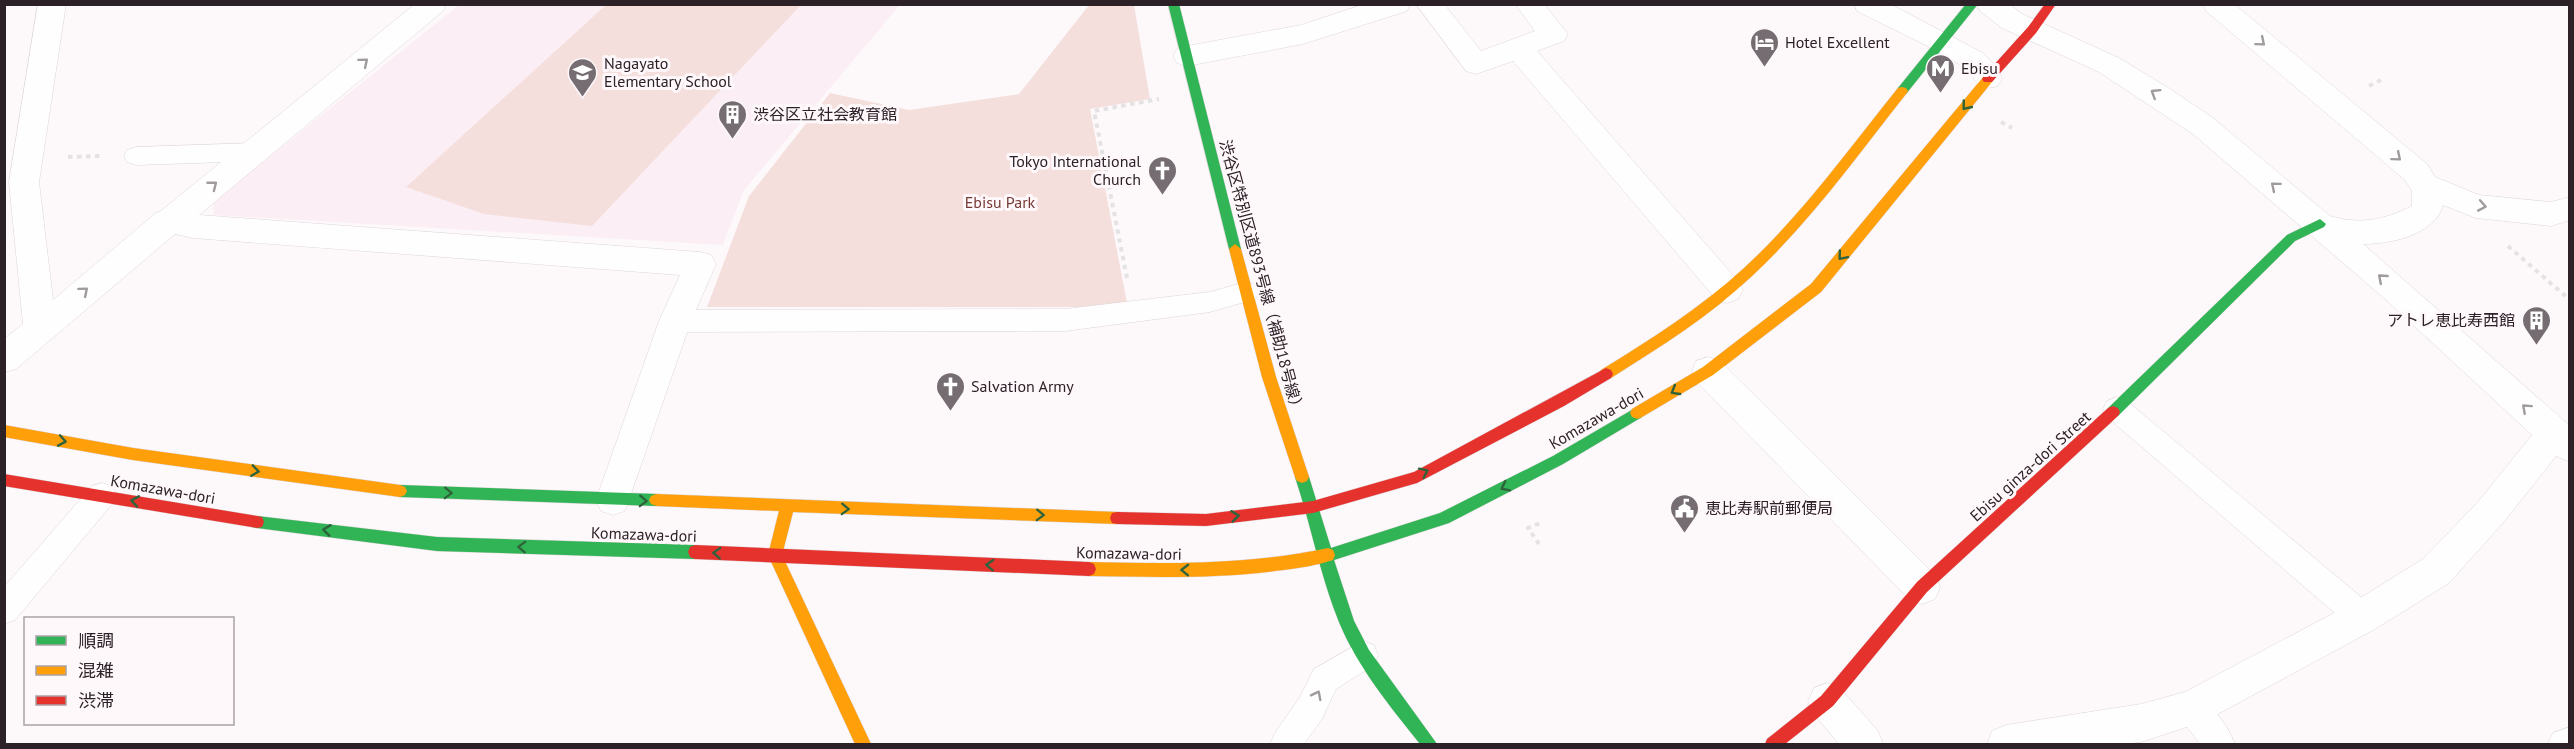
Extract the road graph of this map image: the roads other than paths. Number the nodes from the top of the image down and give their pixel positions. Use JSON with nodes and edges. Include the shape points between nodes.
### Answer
{"nodes":[{"id":1,"x":52,"y":4,"type":"edge"},
{"id":2,"x":433,"y":4,"type":"edge"},
{"id":3,"x":1173,"y":4,"type":"edge"},
{"id":4,"x":1397,"y":4,"type":"edge"},
{"id":5,"x":1429,"y":4,"type":"edge"},
{"id":6,"x":1528,"y":4,"type":"edge"},
{"id":7,"x":1867,"y":4,"type":"edge"},
{"id":8,"x":1973,"y":4,"type":"edge"},
{"id":9,"x":1990,"y":4,"type":"edge"},
{"id":10,"x":2051,"y":4,"type":"edge"},
{"id":11,"x":2216,"y":4,"type":"edge"},
{"id":12,"x":2032,"y":30,"type":"junction"},
{"id":13,"x":1942,"y":43,"type":"junction"},
{"id":14,"x":1518,"y":48,"type":"junction"},
{"id":15,"x":1187,"y":56,"type":"junction"},
{"id":16,"x":1988,"y":79,"type":"junction"},
{"id":17,"x":256,"y":152,"type":"junction"},
{"id":18,"x":136,"y":156,"type":"road end"},
{"id":19,"x":2427,"y":186,"type":"junction"},
{"id":20,"x":2570,"y":208,"type":"edge"},
{"id":21,"x":167,"y":221,"type":"junction"},
{"id":22,"x":2320,"y":224,"type":"junction"},
{"id":23,"x":1727,"y":290,"type":"junction"},
{"id":24,"x":1246,"y":292,"type":"junction"},
{"id":25,"x":675,"y":321,"type":"junction"},
{"id":26,"x":40,"y":329,"type":"junction"},
{"id":27,"x":4,"y":359,"type":"edge"},
{"id":28,"x":1708,"y":371,"type":"junction"},
{"id":29,"x":2117,"y":408,"type":"junction"},
{"id":30,"x":4,"y":431,"type":"edge"},
{"id":31,"x":2562,"y":440,"type":"edge"},
{"id":32,"x":4,"y":480,"type":"edge"},
{"id":33,"x":102,"y":495,"type":"junction"},
{"id":34,"x":613,"y":500,"type":"junction"},
{"id":35,"x":787,"y":507,"type":"junction"},
{"id":36,"x":1313,"y":507,"type":"junction"},
{"id":37,"x":775,"y":555,"type":"junction"},
{"id":38,"x":1326,"y":556,"type":"junction"},
{"id":39,"x":1922,"y":587,"type":"junction"},
{"id":40,"x":4,"y":610,"type":"edge"},
{"id":41,"x":2362,"y":618,"type":"junction"},
{"id":42,"x":1363,"y":655,"type":"junction"},
{"id":43,"x":1827,"y":701,"type":"junction"},
{"id":44,"x":2192,"y":708,"type":"junction"},
{"id":45,"x":2570,"y":742,"type":"edge"},
{"id":46,"x":863,"y":744,"type":"edge"},
{"id":47,"x":1286,"y":744,"type":"edge"},
{"id":48,"x":1429,"y":744,"type":"edge"},
{"id":49,"x":1773,"y":744,"type":"edge"},
{"id":50,"x":1864,"y":744,"type":"edge"},
{"id":51,"x":2006,"y":744,"type":"edge"},
{"id":52,"x":2220,"y":744,"type":"edge"},
{"id":53,"x":2564,"y":744,"type":"edge"}],
"edges":[{"from":1,"to":26,"type":"street","via":[[24,182]]},
{"from":17,"to":2,"type":"street","one_way":true},
{"from":3,"to":15,"type":"main road","name":"渋谷区特別区道893号線（補助18号線）"},
{"from":4,"to":15,"type":"street","via":[[1303,34]]},
{"from":5,"to":14,"type":"street","via":[[1476,64]]},
{"from":6,"to":14,"type":"street","via":[[1554,34]]},
{"from":7,"to":13,"type":"street"},
{"from":8,"to":13,"type":"main road","name":"Komazawa-dori"},
{"from":9,"to":12,"type":"street"},
{"from":10,"to":12,"type":"main road","name":"Komazawa-dori"},
{"from":11,"to":19,"type":"street","one_way":true,"via":[[2416,172]]},
{"from":12,"to":16,"type":"main road","name":"Komazawa-dori"},
{"from":22,"to":12,"type":"street","one_way":true,"via":[[2203,126],[2160,96],[2109,65]]},
{"from":13,"to":16,"type":"street","via":[[1973,60]]},
{"from":13,"to":23,"type":"main road","name":"Komazawa-dori","via":[[1795,223]]},
{"from":14,"to":23,"type":"street"},
{"from":15,"to":24,"type":"main road","name":"渋谷区特別区道893号線（補助18号線）"},
{"from":16,"to":28,"type":"main road","name":"Komazawa-dori","one_way":true,"via":[[1816,288]]},
{"from":17,"to":18,"type":"lane"},
{"from":21,"to":17,"type":"street","one_way":true},
{"from":19,"to":20,"type":"street","one_way":true,"via":[[2476,206],[2551,214]]},
{"from":19,"to":22,"type":"street","via":[[2430,200],[2425,213],[2394,229],[2343,232]]},
{"from":21,"to":25,"type":"street","via":[[700,264]]},
{"from":26,"to":21,"type":"street","one_way":true},
{"from":22,"to":29,"type":"main road","name":"Ebisu ginza-dori Street","via":[[2291,238]]},
{"from":31,"to":22,"type":"street","one_way":true},
{"from":36,"to":23,"type":"main road","name":"Komazawa-dori","one_way":true,"via":[[1417,477],[1559,402],[1653,345]]},
{"from":24,"to":25,"type":"lane","via":[[1210,302],[1065,320]]},
{"from":24,"to":36,"type":"main road","name":"渋谷区特別区道893号線（補助18号線）","via":[[1286,433]]},
{"from":25,"to":34,"type":"street"},
{"from":26,"to":27,"type":"street"},
{"from":28,"to":38,"type":"main road","name":"Komazawa-dori","one_way":true,"via":[[1558,460],[1444,518]]},
{"from":28,"to":39,"type":"street"},
{"from":29,"to":39,"type":"main road","name":"Ebisu ginza-dori Street"},
{"from":29,"to":41,"type":"lane"},
{"from":30,"to":34,"type":"main road","name":"Komazawa-dori","one_way":true,"via":[[384,490]]},
{"from":31,"to":41,"type":"street","via":[[2436,571]]},
{"from":32,"to":33,"type":"main road","name":"Komazawa-dori"},
{"from":37,"to":33,"type":"main road","name":"Komazawa-dori","one_way":true,"via":[[437,544],[258,522]]},
{"from":33,"to":40,"type":"lane"},
{"from":34,"to":35,"type":"main road","name":"Komazawa-dori","one_way":true},
{"from":35,"to":36,"type":"main road","name":"Komazawa-dori","one_way":true,"via":[[1206,520]]},
{"from":35,"to":37,"type":"main road"},
{"from":36,"to":38,"type":"main road","name":"渋谷区特別区道893号線（補助18号線）"},
{"from":38,"to":37,"type":"main road","name":"Komazawa-dori","one_way":true,"via":[[1269,567],[1203,571]]},
{"from":37,"to":46,"type":"main road"},
{"from":38,"to":42,"type":"main road","name":"渋谷区特別区道893号線（補助18号線）"},
{"from":39,"to":43,"type":"main road","name":"Ebisu ginza-dori Street"},
{"from":41,"to":44,"type":"street"},
{"from":47,"to":42,"type":"lane","one_way":true,"via":[[1325,680]]},
{"from":42,"to":48,"type":"main road","name":"渋谷区特別区道893号線（補助18号線）"},
{"from":43,"to":49,"type":"main road","name":"Ebisu ginza-dori Street"},
{"from":43,"to":50,"type":"street"},
{"from":44,"to":51,"type":"street","via":[[2141,723]]},
{"from":44,"to":52,"type":"lane"},
{"from":45,"to":53,"type":"lane"}]}
